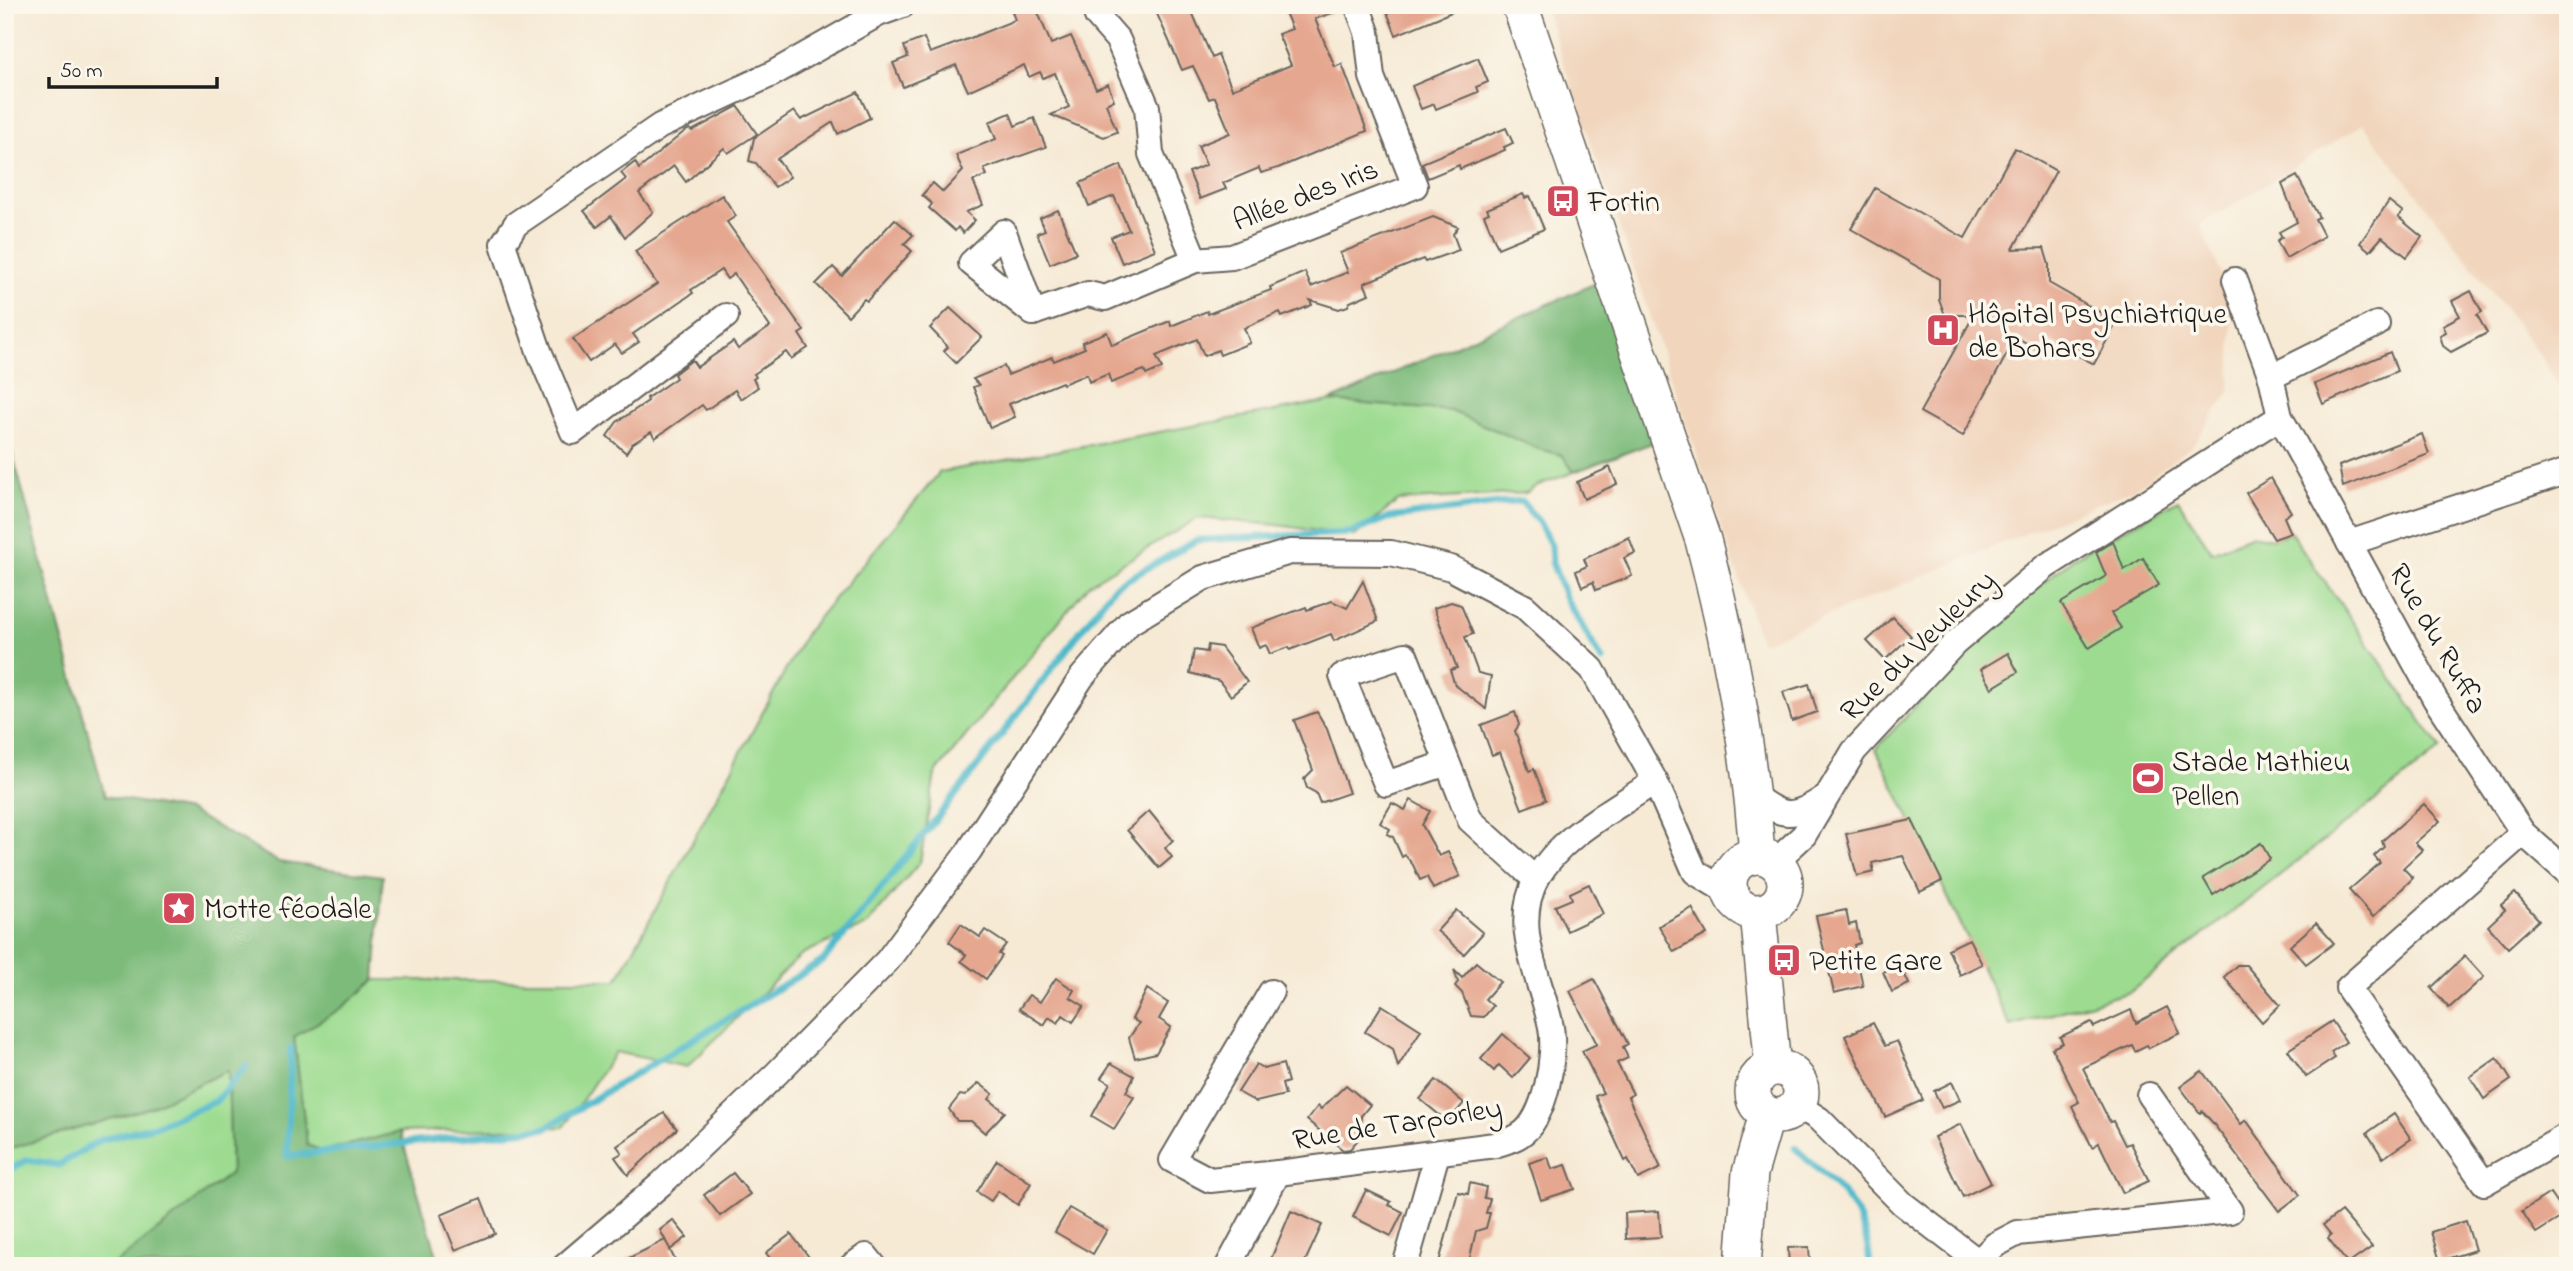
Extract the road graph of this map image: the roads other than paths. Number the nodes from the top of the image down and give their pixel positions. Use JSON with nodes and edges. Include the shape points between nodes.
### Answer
{"nodes":[{"id":1,"x":903,"y":5,"type":"edge"},
{"id":2,"x":1093,"y":5,"type":"edge"},
{"id":3,"x":1357,"y":5,"type":"edge"},
{"id":4,"x":1520,"y":5,"type":"edge"},
{"id":5,"x":1195,"y":260,"type":"junction"},
{"id":6,"x":2235,"y":280,"type":"dead end"},
{"id":7,"x":1033,"y":313,"type":"dead end"},
{"id":8,"x":726,"y":316,"type":"dead end"},
{"id":9,"x":2377,"y":324,"type":"dead end"},
{"id":10,"x":2271,"y":377,"type":"junction"},
{"id":11,"x":2280,"y":417,"type":"junction"},
{"id":12,"x":2568,"y":471,"type":"edge"},
{"id":13,"x":2349,"y":543,"type":"junction"},
{"id":14,"x":1447,"y":763,"type":"junction"},
{"id":15,"x":1655,"y":780,"type":"junction"},
{"id":16,"x":1753,"y":795,"type":"junction"},
{"id":17,"x":1824,"y":797,"type":"junction"},
{"id":18,"x":2523,"y":833,"type":"junction"},
{"id":19,"x":1766,"y":859,"type":"junction"},
{"id":20,"x":2568,"y":873,"type":"edge"},
{"id":21,"x":1536,"y":880,"type":"junction"},
{"id":22,"x":1729,"y":893,"type":"junction"},
{"id":23,"x":1758,"y":913,"type":"junction"},
{"id":24,"x":1271,"y":992,"type":"dead end"},
{"id":25,"x":2149,"y":1095,"type":"dead end"},
{"id":26,"x":1782,"y":1110,"type":"junction"},
{"id":27,"x":2568,"y":1135,"type":"edge"},
{"id":28,"x":1437,"y":1154,"type":"junction"},
{"id":29,"x":1278,"y":1173,"type":"junction"},
{"id":30,"x":1981,"y":1264,"type":"edge"},
{"id":31,"x":565,"y":1266,"type":"edge"},
{"id":32,"x":1228,"y":1266,"type":"edge"},
{"id":33,"x":1405,"y":1266,"type":"edge"},
{"id":34,"x":1743,"y":1266,"type":"edge"}],
"edges":[{"from":1,"to":8,"type":"street","via":[[660,126],[516,224],[502,244],[573,432]]},
{"from":2,"to":5,"type":"street","via":[[1118,40],[1147,107],[1151,154]]},
{"from":3,"to":5,"type":"street","name":"Allée des Iris","via":[[1367,32],[1372,77],[1415,186],[1233,257]]},
{"from":4,"to":16,"type":"street","via":[[1703,540],[1726,629]]},
{"from":5,"to":7,"type":"street","name":"Allée des Iris","via":[[1105,298],[1088,293]]},
{"from":6,"to":10,"type":"street","name":"Rue du Ruffa"},
{"from":9,"to":10,"type":"street"},
{"from":10,"to":11,"type":"street","name":"Rue du Ruffa"},
{"from":11,"to":13,"type":"street","name":"Rue du Ruffa"},
{"from":11,"to":17,"type":"street","name":"Rue du Veuleury","via":[[2045,567],[1955,643],[1854,751]]},
{"from":12,"to":13,"type":"street"},
{"from":13,"to":18,"type":"street","name":"Rue du Ruffa","via":[[2435,699]]},
{"from":14,"to":14,"type":"street","via":[[1405,655],[1342,676],[1386,784]]},
{"from":14,"to":21,"type":"street","via":[[1470,820]]},
{"from":15,"to":21,"type":"street","name":"Rue de Tarporley","via":[[1565,844]]},
{"from":15,"to":22,"type":"street","via":[[1695,873]]},
{"from":15,"to":31,"type":"street","via":[[1592,670],[1525,607],[1451,568],[1391,553],[1290,552],[1203,578],[1129,623],[1082,677],[969,851],[887,961],[671,1175]]},
{"from":16,"to":17,"type":"street","via":[[1773,811],[1789,814],[1806,810]]},
{"from":16,"to":19,"type":"street"},
{"from":17,"to":19,"type":"street","name":"Rue du Veuleury","via":[[1804,835]]},
{"from":18,"to":20,"type":"street","name":"Rue du Ruffa"},
{"from":18,"to":27,"type":"street","via":[[2348,988],[2484,1183]]},
{"from":19,"to":22,"type":"street","via":[[1740,861],[1730,875]]},
{"from":19,"to":23,"type":"street","via":[[1783,871],[1784,894],[1779,904]]},
{"from":21,"to":28,"type":"street","name":"Rue de Tarporley","via":[[1525,934],[1551,1030],[1545,1097],[1521,1135],[1495,1145]]},
{"from":22,"to":23,"type":"street","via":[[1740,908]]},
{"from":23,"to":26,"type":"street","via":[[1773,1068],[1754,1083],[1753,1095],[1757,1107]]},
{"from":24,"to":29,"type":"street","name":"Rue de Tarporley","via":[[1172,1160],[1210,1180]]},
{"from":25,"to":30,"type":"street","via":[[2230,1212],[2018,1233],[1995,1245]]},
{"from":26,"to":30,"type":"street","via":[[1828,1128],[1903,1204]]},
{"from":26,"to":34,"type":"street","via":[[1750,1173]]},
{"from":28,"to":29,"type":"street","name":"Rue de Tarporley"},
{"from":28,"to":33,"type":"street"},
{"from":29,"to":32,"type":"street","name":"Rue de Tarporley"}]}
